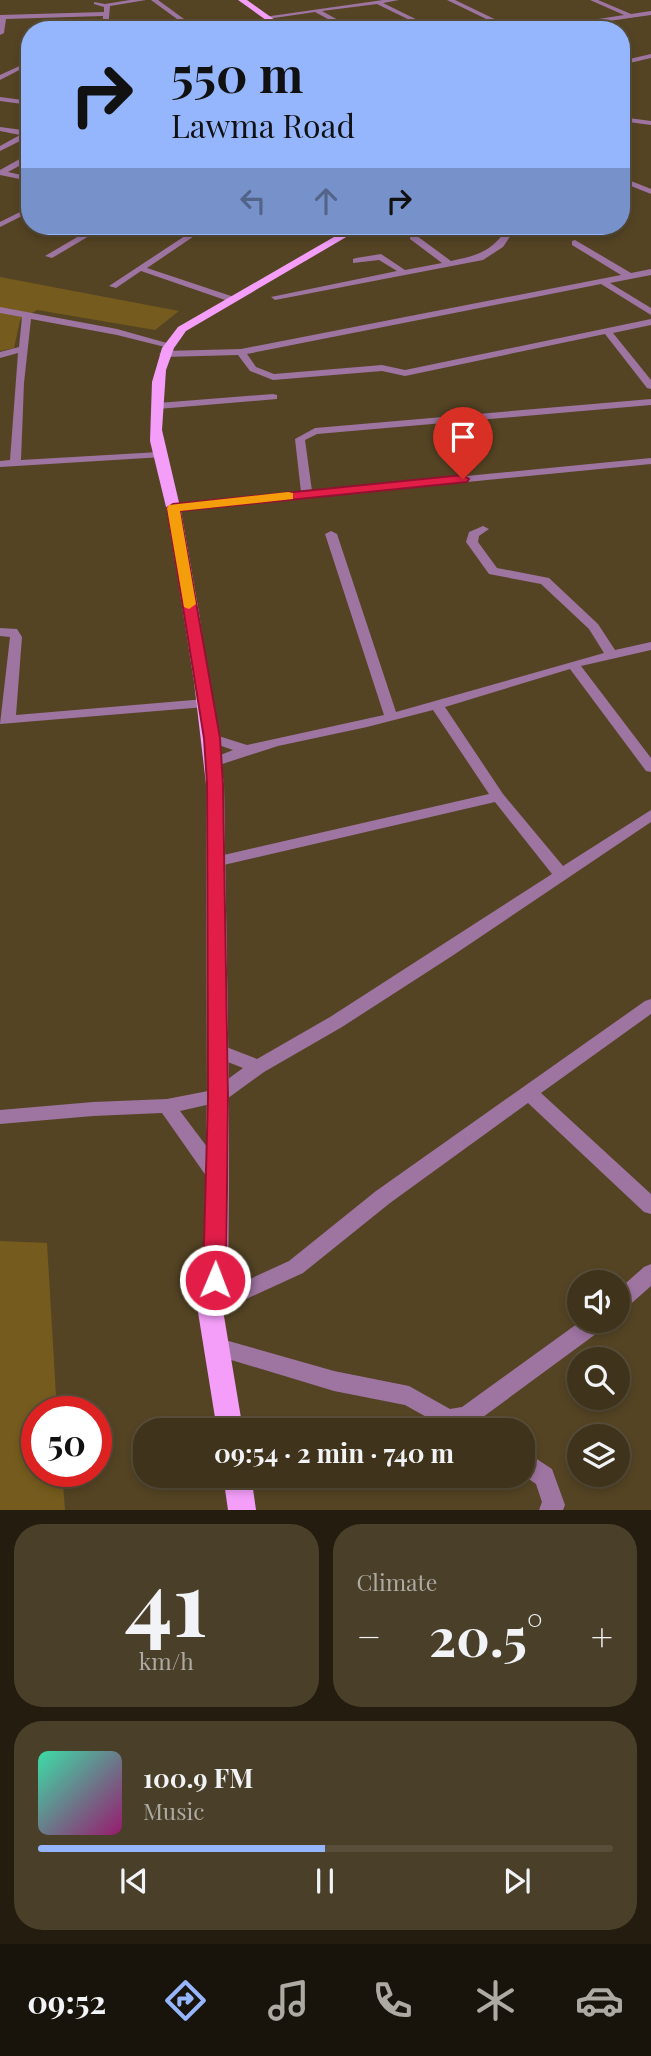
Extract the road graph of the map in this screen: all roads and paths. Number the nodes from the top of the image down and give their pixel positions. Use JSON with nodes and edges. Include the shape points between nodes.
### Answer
{"nodes":[{"id":1,"x":143,"y":0,"type":"edge"},
{"id":2,"x":156,"y":0,"type":"edge"},
{"id":3,"x":242,"y":0,"type":"edge"},
{"id":4,"x":396,"y":0,"type":"edge"},
{"id":5,"x":450,"y":0,"type":"edge"},
{"id":6,"x":593,"y":0,"type":"edge"},
{"id":7,"x":317,"y":1,"type":"edge"},
{"id":8,"x":376,"y":3,"type":"junction"},
{"id":9,"x":96,"y":4,"type":"dead end"},
{"id":10,"x":106,"y":5,"type":"junction"},
{"id":11,"x":328,"y":9,"type":"junction"},
{"id":12,"x":317,"y":10,"type":"junction"},
{"id":13,"x":651,"y":13,"type":"edge"},
{"id":14,"x":106,"y":14,"type":"junction"},
{"id":15,"x":629,"y":15,"type":"junction"},
{"id":16,"x":1,"y":17,"type":"edge"},
{"id":17,"x":267,"y":17,"type":"junction"},
{"id":18,"x":106,"y":21,"type":"edge"},
{"id":19,"x":184,"y":21,"type":"edge"},
{"id":20,"x":273,"y":21,"type":"edge"},
{"id":21,"x":337,"y":21,"type":"edge"},
{"id":22,"x":415,"y":21,"type":"edge"},
{"id":23,"x":495,"y":21,"type":"edge"},
{"id":24,"x":598,"y":21,"type":"edge"},
{"id":25,"x":1,"y":33,"type":"edge"},
{"id":26,"x":651,"y":56,"type":"edge"},
{"id":27,"x":630,"y":61,"type":"edge"},
{"id":28,"x":21,"y":68,"type":"edge"},
{"id":29,"x":0,"y":78,"type":"edge"},
{"id":30,"x":0,"y":99,"type":"edge"},
{"id":31,"x":21,"y":102,"type":"edge"},
{"id":32,"x":630,"y":120,"type":"edge"},
{"id":33,"x":651,"y":123,"type":"edge"},
{"id":34,"x":0,"y":129,"type":"edge"},
{"id":35,"x":21,"y":132,"type":"edge"},
{"id":36,"x":21,"y":137,"type":"edge"},
{"id":37,"x":0,"y":149,"type":"edge"},
{"id":38,"x":21,"y":162,"type":"edge"},
{"id":39,"x":0,"y":173,"type":"edge"},
{"id":40,"x":21,"y":177,"type":"edge"},
{"id":41,"x":630,"y":183,"type":"edge"},
{"id":42,"x":651,"y":192,"type":"edge"},
{"id":43,"x":21,"y":214,"type":"edge"},
{"id":44,"x":2,"y":223,"type":"edge"},
{"id":45,"x":86,"y":235,"type":"edge"},
{"id":46,"x":191,"y":235,"type":"edge"},
{"id":47,"x":337,"y":235,"type":"edge"},
{"id":48,"x":413,"y":235,"type":"edge"},
{"id":49,"x":507,"y":235,"type":"edge"},
{"id":50,"x":575,"y":243,"type":"dead end"},
{"id":51,"x":49,"y":256,"type":"dead end"},
{"id":52,"x":356,"y":261,"type":"dead end"},
{"id":53,"x":449,"y":263,"type":"junction"},
{"id":54,"x":140,"y":268,"type":"junction"},
{"id":55,"x":402,"y":271,"type":"junction"},
{"id":56,"x":651,"y":272,"type":"edge"},
{"id":57,"x":629,"y":276,"type":"junction"},
{"id":58,"x":603,"y":282,"type":"junction"},
{"id":59,"x":113,"y":286,"type":"dead end"},
{"id":60,"x":275,"y":297,"type":"dead end"},
{"id":61,"x":231,"y":299,"type":"junction"},
{"id":62,"x":0,"y":310,"type":"edge"},
{"id":63,"x":651,"y":312,"type":"edge"},
{"id":64,"x":27,"y":315,"type":"junction"},
{"id":65,"x":651,"y":322,"type":"edge"},
{"id":66,"x":607,"y":331,"type":"junction"},
{"id":67,"x":24,"y":348,"type":"junction"},
{"id":68,"x":166,"y":349,"type":"junction"},
{"id":69,"x":241,"y":352,"type":"junction"},
{"id":70,"x":0,"y":355,"type":"edge"},
{"id":71,"x":651,"y":386,"type":"edge"},
{"id":72,"x":273,"y":397,"type":"dead end"},
{"id":73,"x":651,"y":402,"type":"edge"},
{"id":74,"x":158,"y":406,"type":"junction"},
{"id":75,"x":159,"y":455,"type":"junction"},
{"id":76,"x":651,"y":461,"type":"edge"},
{"id":77,"x":15,"y":463,"type":"junction"},
{"id":78,"x":0,"y":464,"type":"edge"},
{"id":79,"x":307,"y":494,"type":"junction"},
{"id":80,"x":173,"y":508,"type":"junction"},
{"id":81,"x":483,"y":529,"type":"dead end"},
{"id":82,"x":331,"y":534,"type":"dead end"},
{"id":83,"x":0,"y":632,"type":"edge"},
{"id":84,"x":651,"y":646,"type":"edge"},
{"id":85,"x":611,"y":653,"type":"junction"},
{"id":86,"x":573,"y":664,"type":"junction"},
{"id":87,"x":205,"y":703,"type":"junction"},
{"id":88,"x":436,"y":704,"type":"junction"},
{"id":89,"x":391,"y":718,"type":"junction"},
{"id":90,"x":5,"y":720,"type":"edge"},
{"id":91,"x":212,"y":738,"type":"junction"},
{"id":92,"x":244,"y":749,"type":"junction"},
{"id":93,"x":213,"y":763,"type":"junction"},
{"id":94,"x":651,"y":768,"type":"edge"},
{"id":95,"x":498,"y":797,"type":"junction"},
{"id":96,"x":651,"y":815,"type":"edge"},
{"id":97,"x":215,"y":862,"type":"junction"},
{"id":98,"x":560,"y":873,"type":"junction"},
{"id":99,"x":651,"y":1005,"type":"edge"},
{"id":100,"x":216,"y":1050,"type":"junction"},
{"id":101,"x":258,"y":1067,"type":"junction"},
{"id":102,"x":530,"y":1094,"type":"junction"},
{"id":103,"x":218,"y":1096,"type":"junction"},
{"id":104,"x":167,"y":1106,"type":"junction"},
{"id":105,"x":0,"y":1117,"type":"edge"},
{"id":106,"x":216,"y":1174,"type":"junction"},
{"id":107,"x":651,"y":1206,"type":"edge"},
{"id":108,"x":651,"y":1273,"type":"edge"},
{"id":109,"x":630,"y":1292,"type":"edge"},
{"id":110,"x":210,"y":1306,"type":"junction"},
{"id":111,"x":581,"y":1333,"type":"edge"},
{"id":112,"x":218,"y":1347,"type":"junction"},
{"id":113,"x":228,"y":1418,"type":"edge"},
{"id":114,"x":446,"y":1418,"type":"edge"},
{"id":115,"x":480,"y":1418,"type":"edge"},
{"id":116,"x":535,"y":1470,"type":"edge"},
{"id":117,"x":239,"y":1488,"type":"edge"},
{"id":118,"x":242,"y":1510,"type":"edge"},
{"id":119,"x":550,"y":1510,"type":"edge"}],
"edges":[{"from":1,"to":10,"type":"street"},
{"from":2,"to":19,"type":"street"},
{"from":3,"to":17,"type":"main road"},
{"from":4,"to":8,"type":"street"},
{"from":5,"to":23,"type":"street"},
{"from":6,"to":15,"type":"street"},
{"from":7,"to":11,"type":"street"},
{"from":8,"to":11,"type":"street"},
{"from":8,"to":22,"type":"street"},
{"from":9,"to":10,"type":"street"},
{"from":10,"to":14,"type":"street"},
{"from":11,"to":12,"type":"street"},
{"from":12,"to":17,"type":"street"},
{"from":12,"to":21,"type":"street"},
{"from":13,"to":15,"type":"street"},
{"from":14,"to":16,"type":"street"},
{"from":14,"to":18,"type":"street"},
{"from":15,"to":24,"type":"street"},
{"from":16,"to":25,"type":"street"},
{"from":17,"to":20,"type":"main road"},
{"from":26,"to":27,"type":"street"},
{"from":28,"to":29,"type":"street"},
{"from":30,"to":31,"type":"street"},
{"from":32,"to":33,"type":"street"},
{"from":34,"to":35,"type":"street"},
{"from":36,"to":37,"type":"street"},
{"from":38,"to":39,"type":"street"},
{"from":39,"to":40,"type":"street"},
{"from":41,"to":42,"type":"street"},
{"from":43,"to":44,"type":"street"},
{"from":45,"to":51,"type":"street"},
{"from":46,"to":54,"type":"street"},
{"from":47,"to":61,"type":"main road"},
{"from":48,"to":53,"type":"street"},
{"from":49,"to":53,"type":"street","via":[[486,256]]},
{"from":50,"to":57,"type":"street"},
{"from":52,"to":55,"type":"street","via":[[381,257]]},
{"from":53,"to":55,"type":"street"},
{"from":54,"to":59,"type":"street"},
{"from":54,"to":61,"type":"street"},
{"from":55,"to":60,"type":"street"},
{"from":56,"to":57,"type":"street"},
{"from":57,"to":58,"type":"street"},
{"from":58,"to":63,"type":"street"},
{"from":58,"to":69,"type":"street"},
{"from":61,"to":68,"type":"main road","via":[[182,329]]},
{"from":62,"to":64,"type":"street"},
{"from":64,"to":67,"type":"street"},
{"from":64,"to":68,"type":"street","via":[[117,332]]},
{"from":65,"to":66,"type":"street"},
{"from":66,"to":69,"type":"street","via":[[405,373],[383,368],[273,377],[253,369]]},
{"from":66,"to":71,"type":"street"},
{"from":67,"to":70,"type":"street"},
{"from":67,"to":77,"type":"street"},
{"from":68,"to":69,"type":"street"},
{"from":68,"to":74,"type":"main road"},
{"from":72,"to":74,"type":"street"},
{"from":73,"to":79,"type":"street","via":[[315,430],[300,439]]},
{"from":74,"to":75,"type":"main road"},
{"from":75,"to":77,"type":"street"},
{"from":75,"to":80,"type":"main road"},
{"from":76,"to":79,"type":"street"},
{"from":77,"to":78,"type":"street"},
{"from":79,"to":80,"type":"street"},
{"from":80,"to":87,"type":"main road"},
{"from":81,"to":85,"type":"street","via":[[473,534],[472,542],[493,571],[545,581],[594,627]]},
{"from":82,"to":89,"type":"street"},
{"from":83,"to":90,"type":"street","via":[[13,632],[16,637]]},
{"from":84,"to":85,"type":"street"},
{"from":85,"to":86,"type":"street"},
{"from":86,"to":88,"type":"street"},
{"from":86,"to":94,"type":"street"},
{"from":87,"to":90,"type":"street"},
{"from":87,"to":91,"type":"main road"},
{"from":88,"to":89,"type":"street"},
{"from":88,"to":95,"type":"street"},
{"from":89,"to":92,"type":"street"},
{"from":91,"to":92,"type":"street"},
{"from":91,"to":93,"type":"main road"},
{"from":92,"to":93,"type":"street"},
{"from":93,"to":97,"type":"main road"},
{"from":95,"to":97,"type":"street"},
{"from":95,"to":98,"type":"street"},
{"from":96,"to":98,"type":"street"},
{"from":97,"to":100,"type":"main road"},
{"from":98,"to":101,"type":"street","via":[[393,986]]},
{"from":99,"to":102,"type":"street"},
{"from":100,"to":101,"type":"street"},
{"from":100,"to":103,"type":"main road"},
{"from":101,"to":103,"type":"street"},
{"from":102,"to":107,"type":"street"},
{"from":102,"to":110,"type":"street","via":[[383,1197],[296,1267]]},
{"from":103,"to":104,"type":"street"},
{"from":103,"to":106,"type":"main road"},
{"from":104,"to":105,"type":"street"},
{"from":104,"to":106,"type":"street"},
{"from":106,"to":110,"type":"main road","via":[[215,1301]]},
{"from":108,"to":109,"type":"street"},
{"from":110,"to":112,"type":"main road"},
{"from":111,"to":115,"type":"street"},
{"from":112,"to":113,"type":"main road"},
{"from":112,"to":114,"type":"street","via":[[334,1381],[409,1395]]},
{"from":116,"to":119,"type":"street","via":[[544,1477],[554,1505]]},
{"from":117,"to":118,"type":"main road"}]}
